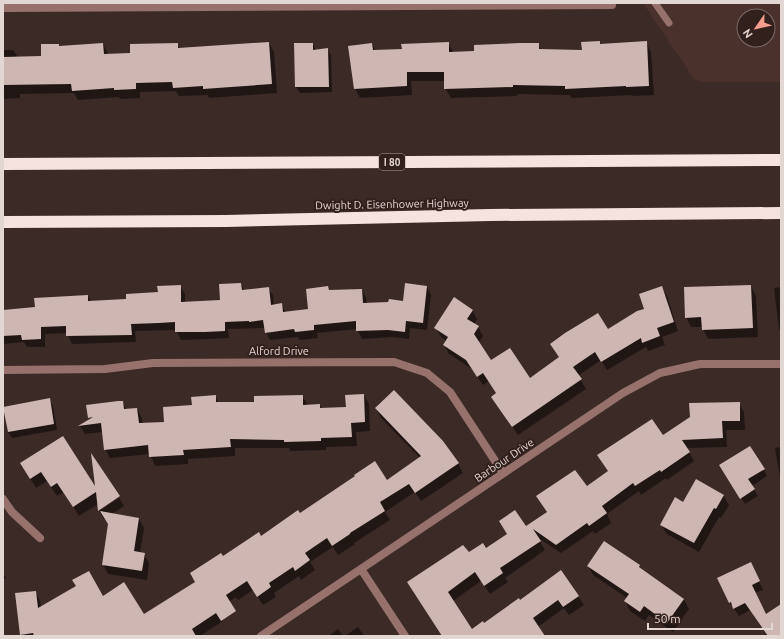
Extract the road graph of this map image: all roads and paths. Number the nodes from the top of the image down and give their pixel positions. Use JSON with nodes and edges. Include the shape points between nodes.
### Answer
{"nodes":[{"id":1,"x":655,"y":3,"type":"edge"},
{"id":2,"x":244,"y":5,"type":"edge"},
{"id":3,"x":471,"y":5,"type":"edge"},
{"id":4,"x":612,"y":5,"type":"dead end"},
{"id":5,"x":3,"y":8,"type":"edge"},
{"id":6,"x":669,"y":23,"type":"dead end"},
{"id":7,"x":781,"y":160,"type":"edge"},
{"id":8,"x":3,"y":164,"type":"edge"},
{"id":9,"x":781,"y":213,"type":"edge"},
{"id":10,"x":3,"y":222,"type":"edge"},
{"id":11,"x":781,"y":364,"type":"edge"},
{"id":12,"x":3,"y":370,"type":"edge"},
{"id":13,"x":503,"y":473,"type":"junction"},
{"id":14,"x":3,"y":498,"type":"edge"},
{"id":15,"x":40,"y":538,"type":"dead end"},
{"id":16,"x":361,"y":569,"type":"junction"},
{"id":17,"x":261,"y":636,"type":"edge"},
{"id":18,"x":405,"y":636,"type":"edge"}],
"edges":[{"from":1,"to":6,"type":"lane"},
{"from":2,"to":3,"type":"street"},
{"from":2,"to":5,"type":"street"},
{"from":3,"to":4,"type":"street"},
{"from":7,"to":8,"type":"highway","number":"I 80"},
{"from":9,"to":10,"type":"highway","name":"Dwight D. Eisenhower Highway","via":[[490,214],[234,221]]},
{"from":11,"to":13,"type":"street","name":"Barbour Drive","via":[[700,364],[660,373],[623,393]]},
{"from":12,"to":13,"type":"street","name":"Alford Drive","via":[[105,369],[153,363],[394,362],[427,373],[450,392]]},
{"from":13,"to":16,"type":"street","name":"Barbour Drive"},
{"from":14,"to":15,"type":"street","via":[[12,512]]},
{"from":16,"to":17,"type":"street","name":"Barbour Drive"},
{"from":16,"to":18,"type":"street"}]}
